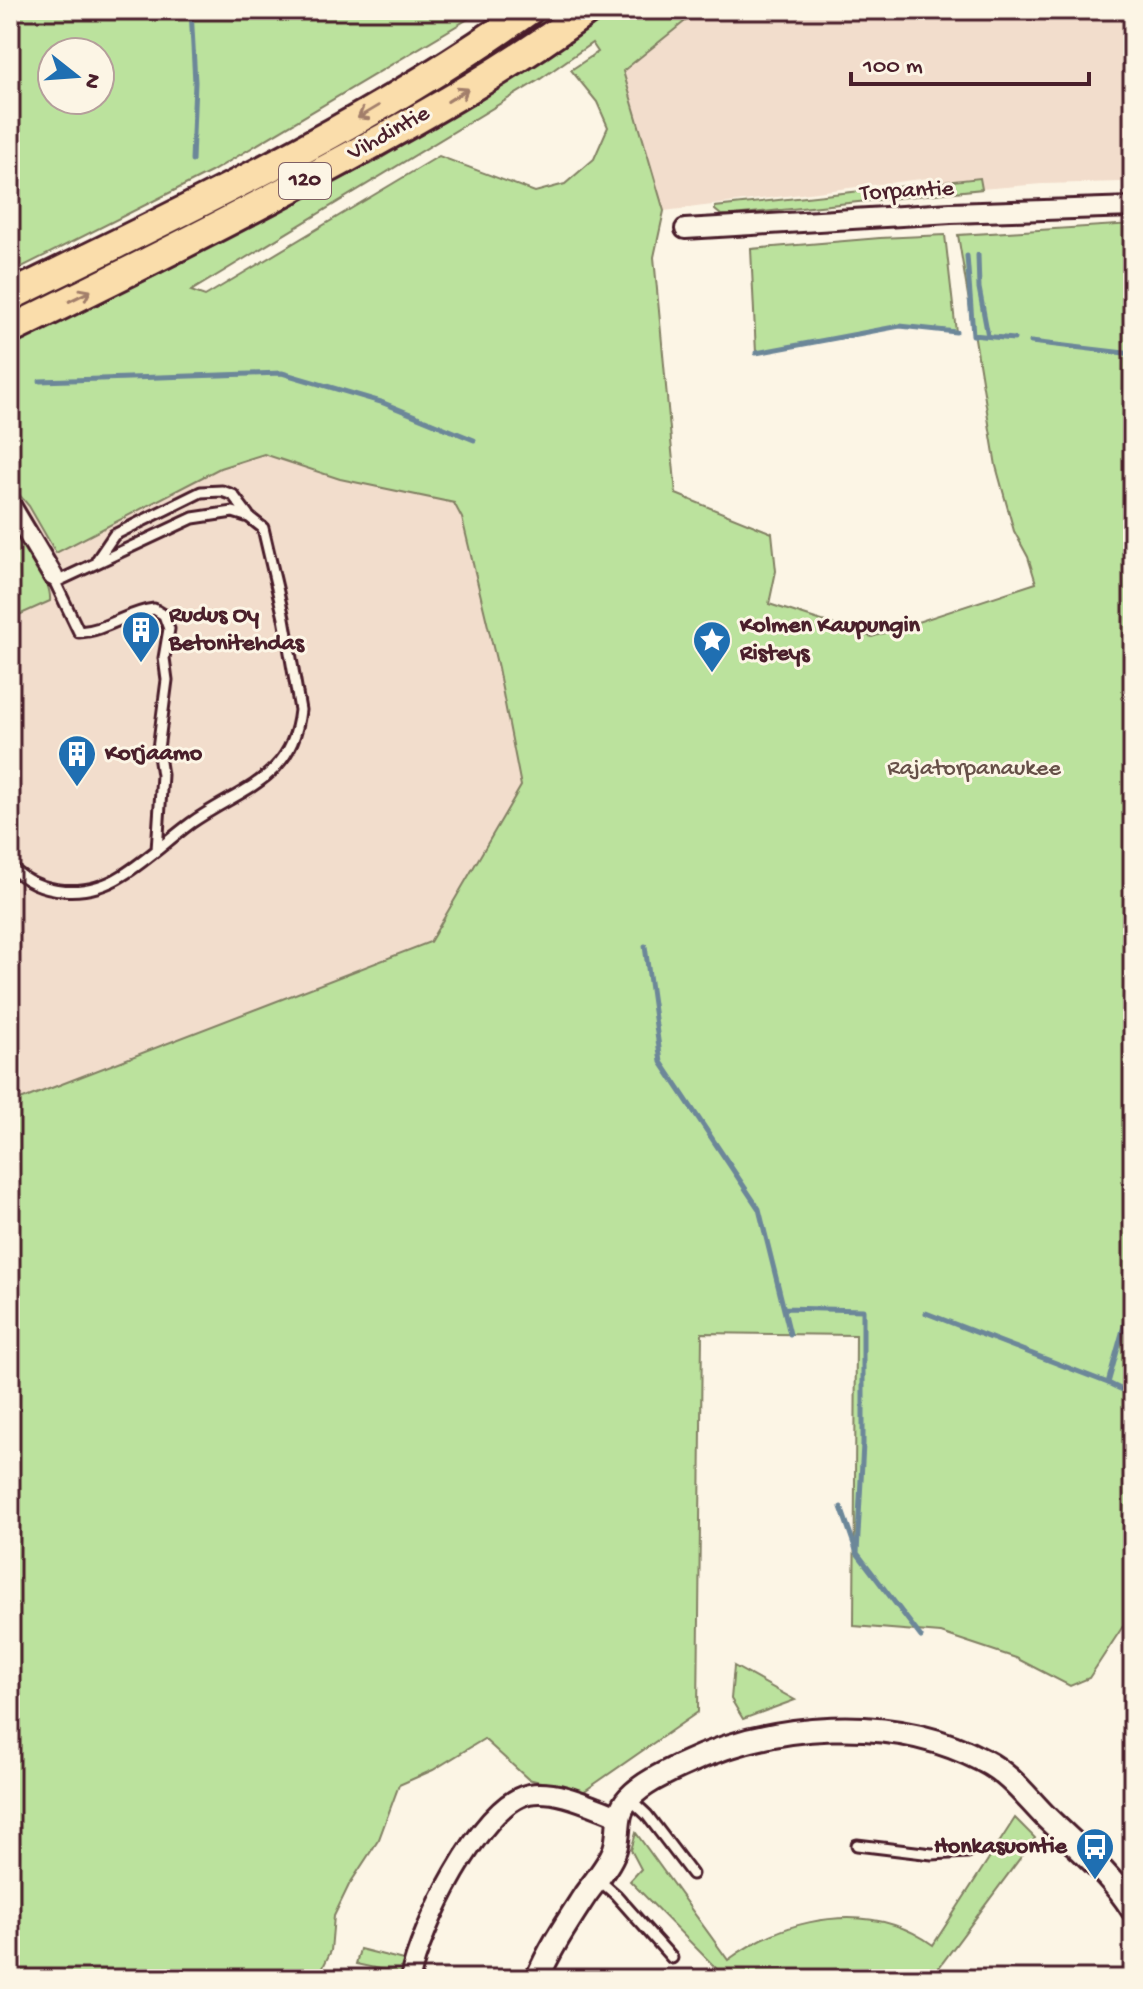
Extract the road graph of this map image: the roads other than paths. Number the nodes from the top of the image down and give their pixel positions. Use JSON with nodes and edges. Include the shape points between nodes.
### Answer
{"nodes":[{"id":1,"x":529,"y":10,"type":"edge"},
{"id":2,"x":588,"y":10,"type":"edge"},
{"id":3,"x":1133,"y":207,"type":"edge"},
{"id":4,"x":685,"y":229,"type":"dead end"},
{"id":5,"x":10,"y":296,"type":"edge"},
{"id":6,"x":10,"y":330,"type":"edge"},
{"id":7,"x":10,"y":504,"type":"edge"},
{"id":8,"x":249,"y":517,"type":"junction"},
{"id":9,"x":95,"y":563,"type":"junction"},
{"id":10,"x":54,"y":579,"type":"junction"},
{"id":11,"x":157,"y":850,"type":"junction"},
{"id":12,"x":10,"y":866,"type":"edge"},
{"id":13,"x":623,"y":1807,"type":"junction"},
{"id":14,"x":857,"y":1845,"type":"dead end"},
{"id":15,"x":968,"y":1852,"type":"dead end"},
{"id":16,"x":692,"y":1874,"type":"dead end"},
{"id":17,"x":597,"y":1878,"type":"junction"},
{"id":18,"x":1133,"y":1910,"type":"edge"},
{"id":19,"x":672,"y":1958,"type":"dead end"},
{"id":20,"x":410,"y":1979,"type":"edge"},
{"id":21,"x":537,"y":1979,"type":"edge"}],
"edges":[{"from":1,"to":5,"type":"main road","name":"Vihdintie","number":"120","one_way":true,"via":[[352,121]]},
{"from":6,"to":2,"type":"main road","name":"Vihdintie","number":"120","one_way":true,"via":[[373,144]]},
{"from":3,"to":4,"type":"street","name":"Torpantie"},
{"from":7,"to":10,"type":"street"},
{"from":8,"to":9,"type":"lane","via":[[233,512],[193,518]]},
{"from":8,"to":9,"type":"lane","via":[[233,495],[201,492],[114,535]]},
{"from":8,"to":11,"type":"lane","via":[[263,528],[284,618],[298,725],[277,768]]},
{"from":9,"to":10,"type":"lane"},
{"from":10,"to":11,"type":"lane","via":[[79,632],[91,632],[137,611],[154,609],[164,615],[169,629],[158,749],[162,775]]},
{"from":11,"to":12,"type":"lane","via":[[121,877],[72,891],[37,885]]},
{"from":13,"to":16,"type":"lane","via":[[647,1815]]},
{"from":13,"to":17,"type":"street","via":[[615,1850]]},
{"from":13,"to":18,"type":"street","via":[[668,1772],[764,1737],[863,1730],[936,1742],[981,1759],[1010,1779],[1099,1865]]},
{"from":13,"to":20,"type":"street","via":[[546,1793],[507,1804],[486,1826],[435,1906]]},
{"from":14,"to":15,"type":"lane","via":[[932,1854]]},
{"from":17,"to":19,"type":"lane"},
{"from":17,"to":21,"type":"street","via":[[551,1946]]}]}
